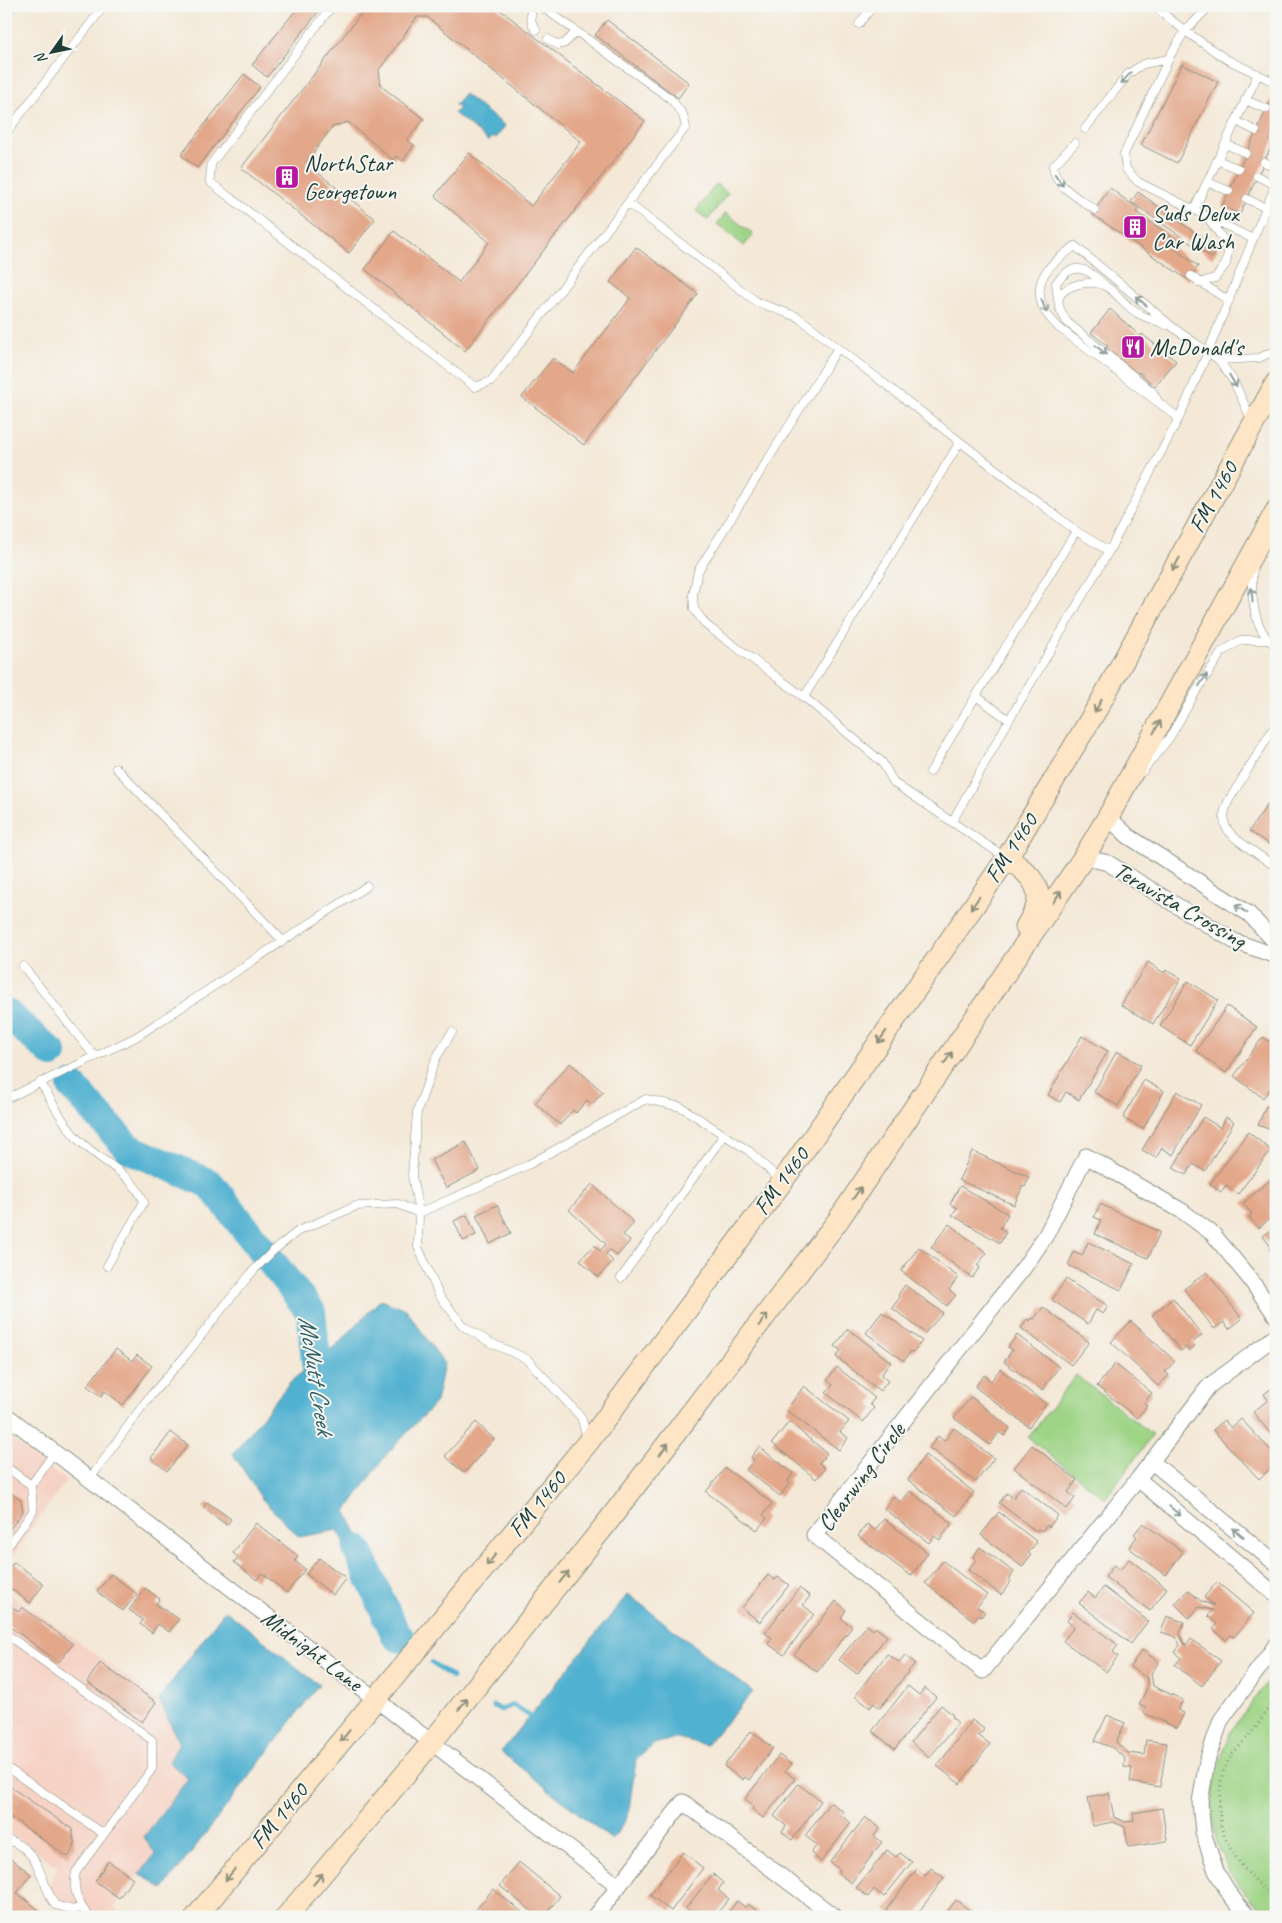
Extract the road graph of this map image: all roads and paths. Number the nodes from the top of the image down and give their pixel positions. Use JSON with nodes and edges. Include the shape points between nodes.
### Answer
{"nodes":[{"id":1,"x":12,"y":6,"type":"edge"},
{"id":2,"x":104,"y":6,"type":"edge"},
{"id":3,"x":332,"y":6,"type":"edge"},
{"id":4,"x":532,"y":6,"type":"edge"},
{"id":5,"x":541,"y":6,"type":"edge"},
{"id":6,"x":873,"y":6,"type":"edge"},
{"id":7,"x":1154,"y":6,"type":"edge"},
{"id":8,"x":1210,"y":6,"type":"edge"},
{"id":9,"x":6,"y":14,"type":"edge"},
{"id":10,"x":859,"y":24,"type":"dead end"},
{"id":11,"x":536,"y":30,"type":"dead end"},
{"id":12,"x":1185,"y":31,"type":"junction"},
{"id":13,"x":576,"y":32,"type":"junction"},
{"id":14,"x":548,"y":39,"type":"dead end"},
{"id":15,"x":1169,"y":58,"type":"junction"},
{"id":16,"x":1258,"y":74,"type":"junction"},
{"id":17,"x":1276,"y":83,"type":"edge"},
{"id":18,"x":1245,"y":100,"type":"junction"},
{"id":19,"x":1266,"y":109,"type":"dead end"},
{"id":20,"x":1236,"y":121,"type":"junction"},
{"id":21,"x":1085,"y":129,"type":"dead end"},
{"id":22,"x":1256,"y":131,"type":"dead end"},
{"id":23,"x":6,"y":133,"type":"edge"},
{"id":24,"x":1075,"y":143,"type":"dead end"},
{"id":25,"x":1225,"y":144,"type":"junction"},
{"id":26,"x":1246,"y":153,"type":"dead end"},
{"id":27,"x":1217,"y":160,"type":"junction"},
{"id":28,"x":1264,"y":162,"type":"dead end"},
{"id":29,"x":1276,"y":168,"type":"edge"},
{"id":30,"x":1239,"y":169,"type":"dead end"},
{"id":31,"x":1257,"y":176,"type":"dead end"},
{"id":32,"x":1207,"y":182,"type":"junction"},
{"id":33,"x":1276,"y":185,"type":"edge"},
{"id":34,"x":1229,"y":191,"type":"dead end"},
{"id":35,"x":1246,"y":199,"type":"dead end"},
{"id":36,"x":628,"y":203,"type":"junction"},
{"id":37,"x":1266,"y":208,"type":"junction"},
{"id":38,"x":1095,"y":210,"type":"dead end"},
{"id":39,"x":1194,"y":210,"type":"junction"},
{"id":40,"x":1206,"y":215,"type":"junction"},
{"id":41,"x":1253,"y":238,"type":"junction"},
{"id":42,"x":1191,"y":276,"type":"dead end"},
{"id":43,"x":1199,"y":283,"type":"junction"},
{"id":44,"x":1104,"y":284,"type":"junction"},
{"id":45,"x":1229,"y":301,"type":"junction"},
{"id":46,"x":1058,"y":303,"type":"junction"},
{"id":47,"x":1175,"y":329,"type":"junction"},
{"id":48,"x":838,"y":348,"type":"junction"},
{"id":49,"x":1276,"y":350,"type":"edge"},
{"id":50,"x":1208,"y":352,"type":"junction"},
{"id":51,"x":1219,"y":360,"type":"junction"},
{"id":52,"x":1276,"y":383,"type":"edge"},
{"id":53,"x":1161,"y":406,"type":"junction"},
{"id":54,"x":1179,"y":418,"type":"junction"},
{"id":55,"x":1253,"y":424,"type":"junction"},
{"id":56,"x":960,"y":442,"type":"junction"},
{"id":57,"x":1276,"y":511,"type":"edge"},
{"id":58,"x":1076,"y":531,"type":"junction"},
{"id":59,"x":1256,"y":548,"type":"junction"},
{"id":60,"x":1109,"y":551,"type":"junction"},
{"id":61,"x":1267,"y":640,"type":"junction"},
{"id":62,"x":1276,"y":646,"type":"edge"},
{"id":63,"x":976,"y":696,"type":"junction"},
{"id":64,"x":804,"y":697,"type":"junction"},
{"id":65,"x":1009,"y":720,"type":"junction"},
{"id":66,"x":1276,"y":724,"type":"edge"},
{"id":67,"x":116,"y":768,"type":"dead end"},
{"id":68,"x":930,"y":772,"type":"dead end"},
{"id":69,"x":1123,"y":790,"type":"junction"},
{"id":70,"x":1108,"y":817,"type":"junction"},
{"id":71,"x":952,"y":822,"type":"junction"},
{"id":72,"x":1084,"y":857,"type":"junction"},
{"id":73,"x":1007,"y":858,"type":"junction"},
{"id":74,"x":1276,"y":867,"type":"edge"},
{"id":75,"x":367,"y":886,"type":"dead end"},
{"id":76,"x":283,"y":941,"type":"junction"},
{"id":77,"x":1276,"y":943,"type":"edge"},
{"id":78,"x":1276,"y":956,"type":"edge"},
{"id":79,"x":23,"y":966,"type":"dead end"},
{"id":80,"x":1000,"y":981,"type":"junction"},
{"id":81,"x":452,"y":1032,"type":"dead end"},
{"id":82,"x":95,"y":1056,"type":"junction"},
{"id":83,"x":40,"y":1082,"type":"junction"},
{"id":84,"x":6,"y":1099,"type":"edge"},
{"id":85,"x":724,"y":1135,"type":"junction"},
{"id":86,"x":782,"y":1182,"type":"junction"},
{"id":87,"x":419,"y":1213,"type":"junction"},
{"id":88,"x":107,"y":1266,"type":"dead end"},
{"id":89,"x":621,"y":1278,"type":"dead end"},
{"id":90,"x":1276,"y":1316,"type":"edge"},
{"id":91,"x":1276,"y":1336,"type":"edge"},
{"id":92,"x":6,"y":1415,"type":"edge"},
{"id":93,"x":589,"y":1441,"type":"junction"},
{"id":94,"x":54,"y":1452,"type":"junction"},
{"id":95,"x":1152,"y":1461,"type":"junction"},
{"id":96,"x":6,"y":1467,"type":"edge"},
{"id":97,"x":90,"y":1479,"type":"junction"},
{"id":98,"x":1138,"y":1479,"type":"junction"},
{"id":99,"x":31,"y":1485,"type":"junction"},
{"id":100,"x":6,"y":1549,"type":"edge"},
{"id":101,"x":1276,"y":1564,"type":"edge"},
{"id":102,"x":1276,"y":1595,"type":"edge"},
{"id":103,"x":6,"y":1634,"type":"edge"},
{"id":104,"x":1276,"y":1645,"type":"edge"},
{"id":105,"x":1276,"y":1692,"type":"edge"},
{"id":106,"x":376,"y":1699,"type":"junction"},
{"id":107,"x":432,"y":1742,"type":"junction"},
{"id":108,"x":6,"y":1767,"type":"edge"},
{"id":109,"x":104,"y":1834,"type":"junction"},
{"id":110,"x":6,"y":1838,"type":"edge"},
{"id":111,"x":618,"y":1885,"type":"junction"},
{"id":112,"x":1276,"y":1898,"type":"edge"},
{"id":113,"x":81,"y":1906,"type":"junction"},
{"id":114,"x":89,"y":1917,"type":"edge"},
{"id":115,"x":196,"y":1917,"type":"edge"},
{"id":116,"x":286,"y":1917,"type":"edge"},
{"id":117,"x":595,"y":1917,"type":"edge"},
{"id":118,"x":835,"y":1917,"type":"edge"},
{"id":119,"x":1248,"y":1917,"type":"edge"}],
"edges":[{"from":1,"to":9,"type":"lane"},
{"from":2,"to":23,"type":"lane"},
{"from":3,"to":36,"type":"lane","via":[[210,164],[210,182],[476,387],[491,381]]},
{"from":4,"to":11,"type":"lane","via":[[531,22]]},
{"from":5,"to":13,"type":"lane"},
{"from":6,"to":10,"type":"lane"},
{"from":7,"to":12,"type":"lane"},
{"from":8,"to":12,"type":"lane"},
{"from":12,"to":15,"type":"lane"},
{"from":12,"to":16,"type":"lane","via":[[1226,59]]},
{"from":13,"to":14,"type":"lane","via":[[558,45]]},
{"from":13,"to":36,"type":"lane","via":[[671,98],[684,115],[686,127]]},
{"from":15,"to":21,"type":"lane","one_way":true,"via":[[1143,64],[1128,74]]},
{"from":15,"to":39,"type":"lane","via":[[1124,154],[1126,169],[1138,182]]},
{"from":16,"to":17,"type":"lane"},
{"from":16,"to":18,"type":"lane"},
{"from":18,"to":19,"type":"lane"},
{"from":18,"to":20,"type":"lane"},
{"from":20,"to":22,"type":"lane"},
{"from":20,"to":25,"type":"lane"},
{"from":24,"to":38,"type":"lane","one_way":true,"via":[[1053,166],[1054,176]]},
{"from":25,"to":26,"type":"lane"},
{"from":25,"to":27,"type":"lane"},
{"from":27,"to":30,"type":"lane"},
{"from":27,"to":32,"type":"lane"},
{"from":28,"to":29,"type":"lane"},
{"from":31,"to":33,"type":"lane"},
{"from":32,"to":34,"type":"lane"},
{"from":32,"to":39,"type":"lane"},
{"from":33,"to":37,"type":"lane"},
{"from":35,"to":37,"type":"lane"},
{"from":36,"to":48,"type":"lane","via":[[757,302],[798,317]]},
{"from":37,"to":41,"type":"lane"},
{"from":39,"to":40,"type":"lane"},
{"from":40,"to":41,"type":"lane"},
{"from":40,"to":43,"type":"lane","via":[[1228,252],[1226,264],[1215,278]]},
{"from":41,"to":45,"type":"lane"},
{"from":42,"to":43,"type":"lane"},
{"from":43,"to":45,"type":"lane"},
{"from":44,"to":46,"type":"lane","via":[[1088,282],[1069,287],[1062,292]]},
{"from":44,"to":46,"type":"lane","via":[[1092,272],[1075,269],[1063,274],[1056,283]]},
{"from":44,"to":47,"type":"lane","via":[[1136,312]]},
{"from":45,"to":50,"type":"lane"},
{"from":46,"to":53,"type":"lane","one_way":true,"via":[[1067,322],[1152,391]]},
{"from":47,"to":50,"type":"lane"},
{"from":47,"to":53,"type":"lane","one_way":true,"via":[[1075,246],[1045,271],[1039,292],[1044,310],[1058,327]]},
{"from":48,"to":56,"type":"lane"},
{"from":48,"to":64,"type":"lane","via":[[698,571],[693,595],[694,609],[706,625]]},
{"from":49,"to":51,"type":"lane","via":[[1259,358]]},
{"from":50,"to":51,"type":"lane"},
{"from":50,"to":54,"type":"lane"},
{"from":51,"to":55,"type":"lane","one_way":true,"via":[[1234,382]]},
{"from":52,"to":55,"type":"main road","name":"FM 1460","number":"FM 1460"},
{"from":53,"to":54,"type":"lane"},
{"from":54,"to":60,"type":"lane"},
{"from":55,"to":73,"type":"main road","name":"FM 1460","number":"FM 1460","one_way":true,"via":[[1099,706]]},
{"from":56,"to":58,"type":"lane"},
{"from":56,"to":64,"type":"lane"},
{"from":57,"to":59,"type":"main road"},
{"from":58,"to":60,"type":"lane"},
{"from":58,"to":63,"type":"lane"},
{"from":61,"to":59,"type":"lane","one_way":true,"via":[[1252,600],[1251,580]]},
{"from":69,"to":59,"type":"main road","one_way":true},
{"from":60,"to":65,"type":"lane"},
{"from":61,"to":62,"type":"lane"},
{"from":69,"to":61,"type":"lane","one_way":true,"via":[[1149,765],[1170,737],[1222,652],[1241,640]]},
{"from":63,"to":65,"type":"lane"},
{"from":63,"to":68,"type":"lane"},
{"from":64,"to":71,"type":"lane","via":[[882,762],[894,784]]},
{"from":65,"to":71,"type":"lane"},
{"from":66,"to":74,"type":"lane","via":[[1224,810],[1229,834]]},
{"from":67,"to":76,"type":"lane"},
{"from":69,"to":70,"type":"main road"},
{"from":70,"to":72,"type":"main road"},
{"from":77,"to":70,"type":"street","name":"Teravista Crossing","one_way":true,"via":[[1249,914],[1128,836]]},
{"from":71,"to":73,"type":"lane"},
{"from":72,"to":78,"type":"street","name":"Teravista Crossing","via":[[1108,863],[1234,941]]},
{"from":80,"to":72,"type":"main road","one_way":true},
{"from":73,"to":80,"type":"main road","via":[[1026,870],[1036,887],[1038,904]]},
{"from":73,"to":86,"type":"main road","name":"FM 1460","number":"FM 1460","one_way":true},
{"from":75,"to":76,"type":"lane"},
{"from":76,"to":82,"type":"lane","via":[[136,1037]]},
{"from":79,"to":82,"type":"lane"},
{"from":107,"to":80,"type":"main road","one_way":true,"via":[[606,1524],[837,1222]]},
{"from":81,"to":87,"type":"lane","via":[[436,1058],[417,1112],[412,1176]]},
{"from":82,"to":83,"type":"lane"},
{"from":83,"to":84,"type":"lane"},
{"from":83,"to":88,"type":"lane","via":[[74,1135],[131,1181],[144,1202]]},
{"from":85,"to":86,"type":"lane","via":[[749,1152]]},
{"from":85,"to":87,"type":"lane","via":[[682,1107],[646,1099],[528,1165]]},
{"from":85,"to":89,"type":"lane"},
{"from":86,"to":93,"type":"main road","name":"FM 1460","number":"FM 1460"},
{"from":87,"to":93,"type":"lane","via":[[418,1248],[439,1295],[463,1326],[527,1359],[581,1417]]},
{"from":87,"to":97,"type":"lane","via":[[398,1204],[356,1206],[298,1231],[273,1251],[146,1402]]},
{"from":90,"to":98,"type":"street","name":"Clearwing Circle","via":[[1213,1234],[1182,1211],[1086,1156],[1046,1234],[1025,1266],[814,1535],[983,1671]]},
{"from":91,"to":95,"type":"street","name":"Clearwing Circle","via":[[1209,1386]]},
{"from":92,"to":94,"type":"street","name":"Midnight Lane"},
{"from":93,"to":106,"type":"main road","name":"FM 1460","number":"FM 1460","one_way":true},
{"from":94,"to":97,"type":"street","name":"Midnight Lane"},
{"from":94,"to":99,"type":"lane"},
{"from":95,"to":98,"type":"street","name":"Clearwing Circle"},
{"from":101,"to":95,"type":"street","one_way":true},
{"from":96,"to":99,"type":"lane"},
{"from":97,"to":106,"type":"street","name":"Midnight Lane"},
{"from":98,"to":102,"type":"street","one_way":true},
{"from":99,"to":100,"type":"lane","via":[[33,1511]]},
{"from":103,"to":109,"type":"lane","via":[[152,1740],[152,1769]]},
{"from":104,"to":119,"type":"street","via":[[1221,1720],[1207,1761],[1200,1802],[1203,1832],[1216,1871]]},
{"from":105,"to":112,"type":"path","via":[[1267,1711],[1233,1752],[1222,1773],[1219,1805],[1222,1830],[1228,1845],[1252,1878]]},
{"from":106,"to":107,"type":"street","name":"Midnight Lane"},
{"from":106,"to":115,"type":"main road","name":"FM 1460","number":"FM 1460","one_way":true},
{"from":107,"to":111,"type":"street","name":"Midnight Lane"},
{"from":116,"to":107,"type":"main road","one_way":true},
{"from":108,"to":109,"type":"lane"},
{"from":109,"to":113,"type":"lane","via":[[76,1872],[76,1897]]},
{"from":110,"to":113,"type":"lane","via":[[27,1851],[42,1874],[55,1905],[74,1910]]},
{"from":111,"to":117,"type":"street"},
{"from":111,"to":118,"type":"street","via":[[683,1802]]},
{"from":113,"to":114,"type":"lane"}]}
